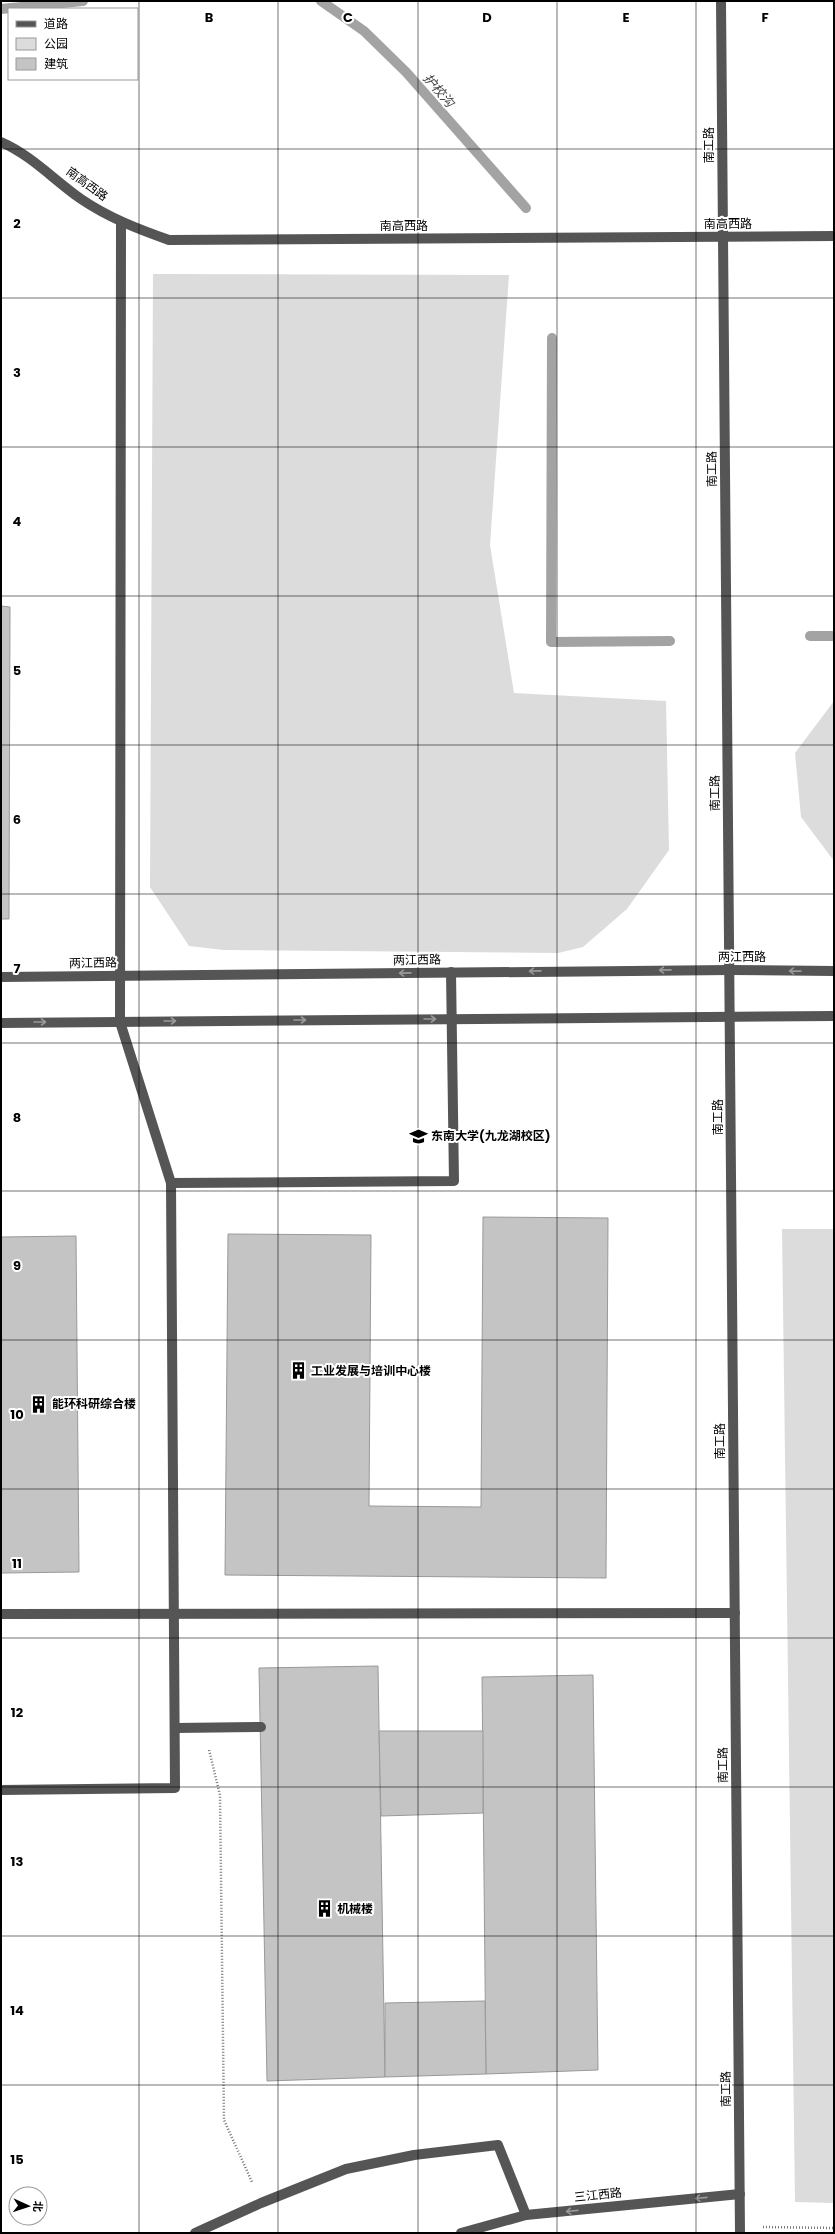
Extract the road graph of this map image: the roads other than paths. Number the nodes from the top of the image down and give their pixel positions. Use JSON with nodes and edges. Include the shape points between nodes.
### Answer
{"nodes":[{"id":1,"x":721,"y":1,"type":"edge"},
{"id":2,"x":1,"y":142,"type":"edge"},
{"id":3,"x":121,"y":223,"type":"junction"},
{"id":4,"x":834,"y":236,"type":"edge"},
{"id":5,"x":722,"y":237,"type":"junction"},
{"id":6,"x":730,"y":970,"type":"junction"},
{"id":7,"x":834,"y":971,"type":"edge"},
{"id":8,"x":451,"y":972,"type":"junction"},
{"id":9,"x":120,"y":976,"type":"junction"},
{"id":10,"x":1,"y":977,"type":"edge"},
{"id":11,"x":834,"y":1016,"type":"edge"},
{"id":12,"x":730,"y":1017,"type":"junction"},
{"id":13,"x":451,"y":1019,"type":"junction"},
{"id":14,"x":120,"y":1022,"type":"junction"},
{"id":15,"x":1,"y":1023,"type":"edge"},
{"id":16,"x":171,"y":1184,"type":"junction"},
{"id":17,"x":174,"y":1613,"type":"junction"},
{"id":18,"x":735,"y":1613,"type":"junction"},
{"id":19,"x":1,"y":1614,"type":"edge"},
{"id":20,"x":261,"y":1727,"type":"dead end"},
{"id":21,"x":175,"y":1728,"type":"junction"},
{"id":22,"x":1,"y":1790,"type":"edge"},
{"id":23,"x":740,"y":2194,"type":"junction"},
{"id":24,"x":526,"y":2215,"type":"junction"},
{"id":25,"x":740,"y":2230,"type":"edge"},
{"id":26,"x":195,"y":2233,"type":"edge"},
{"id":27,"x":461,"y":2233,"type":"edge"}],
"edges":[{"from":1,"to":5,"type":"street","name":"南工路"},
{"from":2,"to":3,"type":"street","name":"南高西路","via":[[45,169],[81,198]]},
{"from":3,"to":5,"type":"street","name":"南高西路","via":[[170,240]]},
{"from":3,"to":9,"type":"street"},
{"from":4,"to":5,"type":"street","name":"南高西路"},
{"from":5,"to":6,"type":"street","name":"南工路"},
{"from":7,"to":6,"type":"street","name":"两江西路","one_way":true},
{"from":6,"to":8,"type":"street","name":"两江西路","one_way":true},
{"from":6,"to":12,"type":"street","name":"南工路"},
{"from":8,"to":9,"type":"street","name":"两江西路","one_way":true},
{"from":8,"to":13,"type":"street"},
{"from":9,"to":10,"type":"street","name":"两江西路"},
{"from":9,"to":14,"type":"street"},
{"from":11,"to":12,"type":"street"},
{"from":12,"to":13,"type":"street"},
{"from":12,"to":18,"type":"street","name":"南工路"},
{"from":14,"to":13,"type":"street","one_way":true},
{"from":13,"to":16,"type":"street","via":[[454,1181]]},
{"from":15,"to":14,"type":"street","one_way":true},
{"from":14,"to":16,"type":"street"},
{"from":16,"to":17,"type":"street"},
{"from":17,"to":18,"type":"street"},
{"from":17,"to":19,"type":"street"},
{"from":17,"to":21,"type":"street"},
{"from":18,"to":23,"type":"street","name":"南工路"},
{"from":20,"to":21,"type":"street"},
{"from":21,"to":22,"type":"street","via":[[175,1788]]},
{"from":23,"to":24,"type":"street","name":"三江西路","one_way":true},
{"from":23,"to":25,"type":"street","name":"南工路"},
{"from":24,"to":26,"type":"street","via":[[498,2145],[414,2155],[346,2169]]},
{"from":24,"to":27,"type":"street","name":"三江西路"}]}
